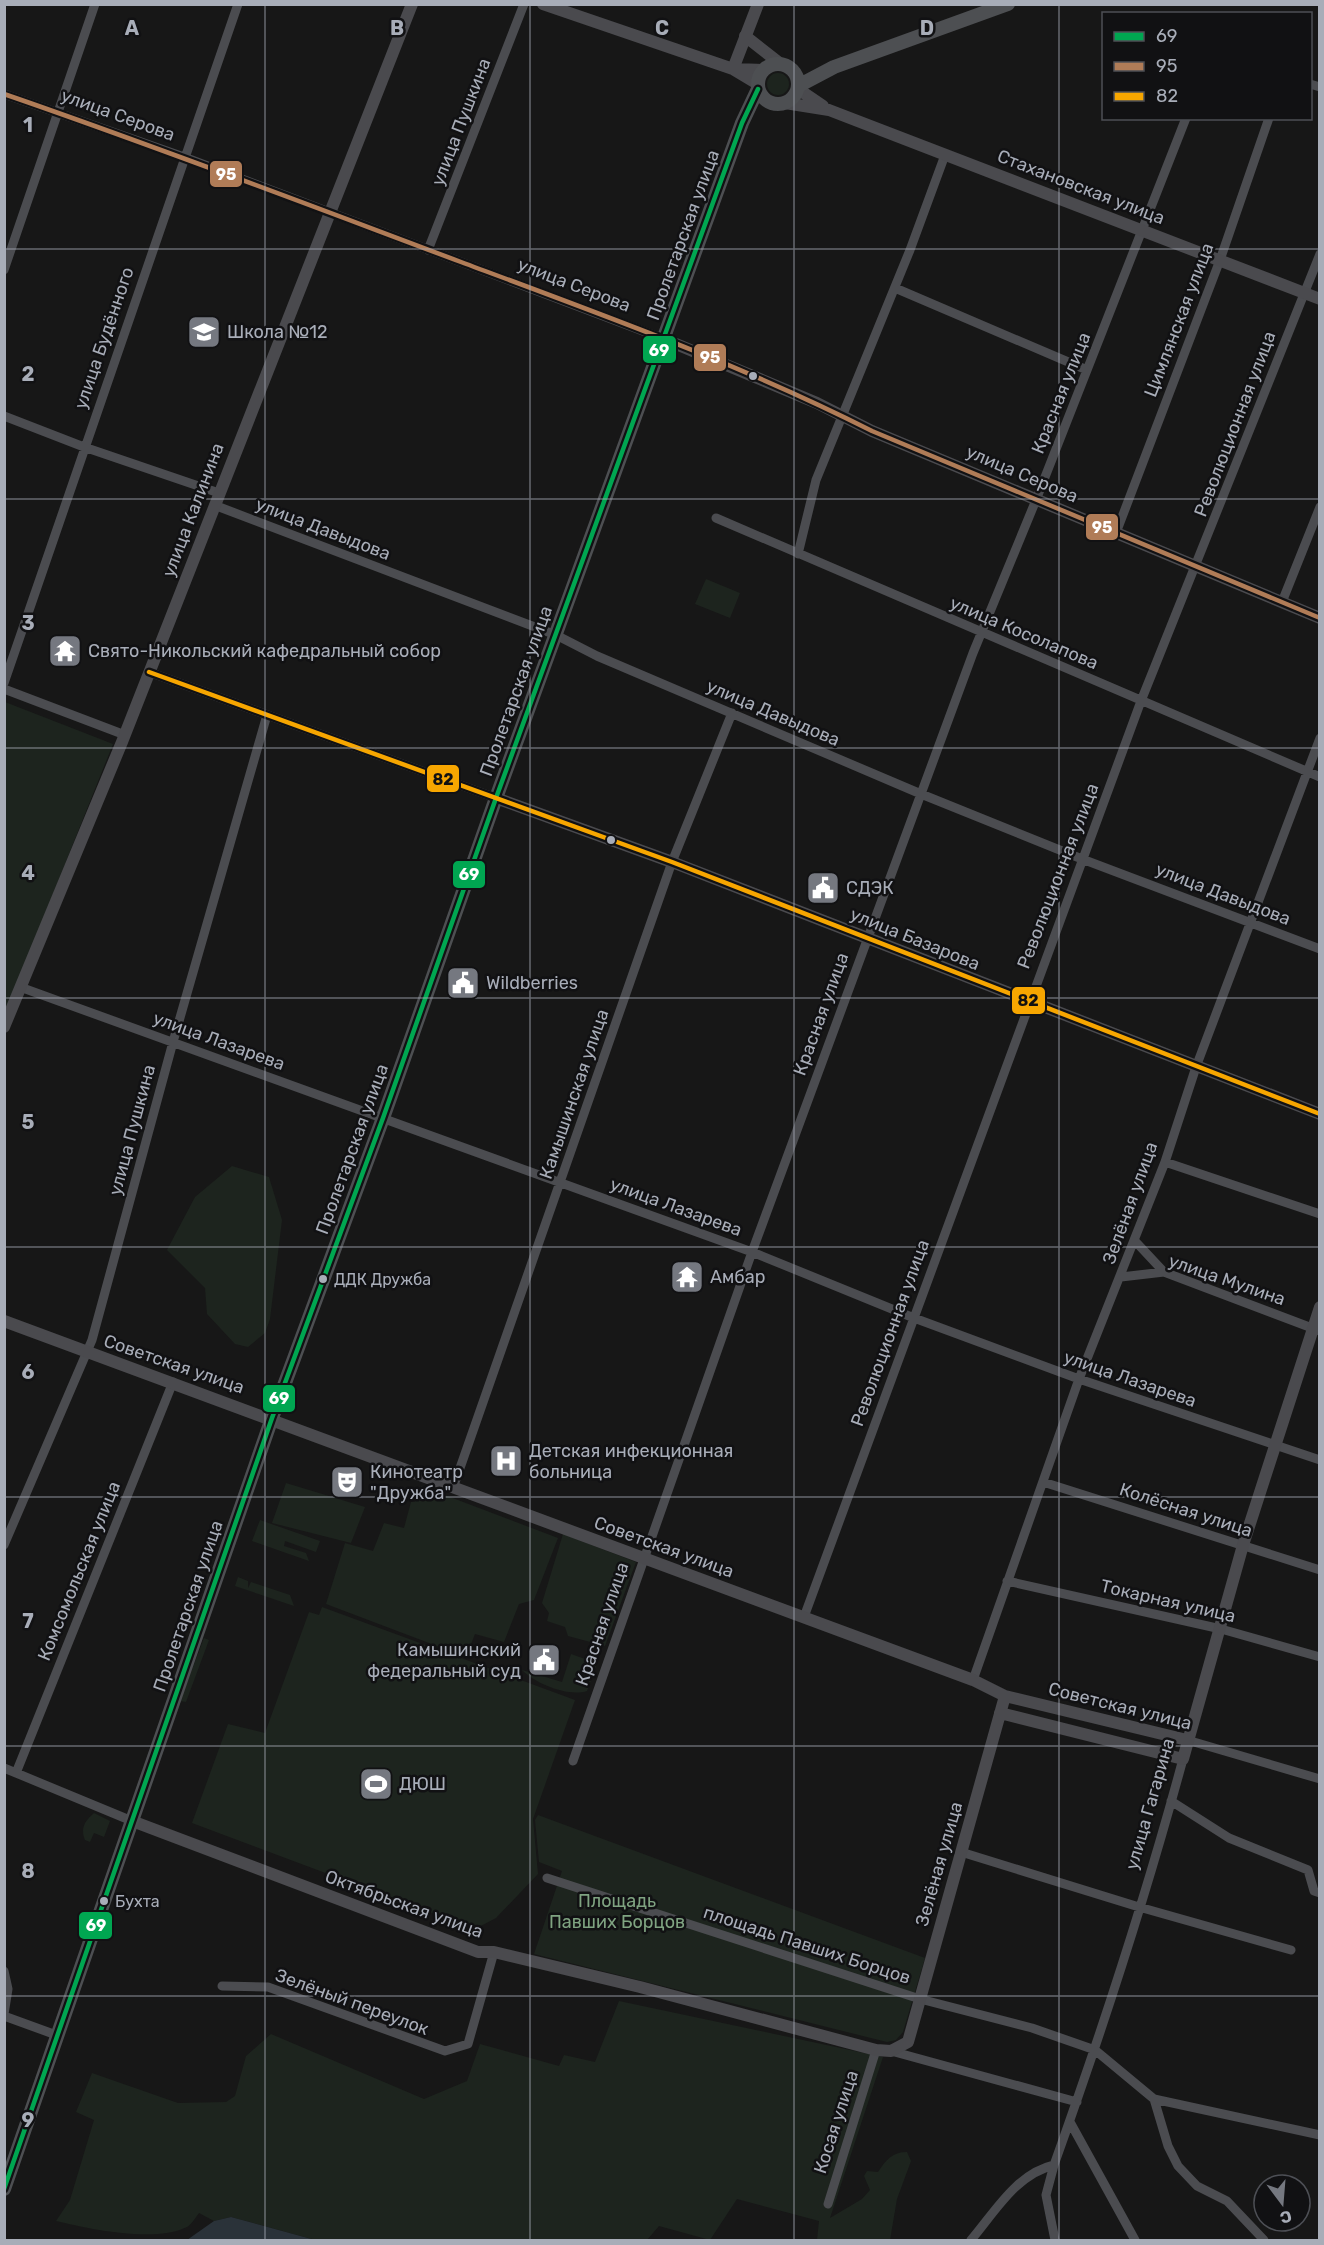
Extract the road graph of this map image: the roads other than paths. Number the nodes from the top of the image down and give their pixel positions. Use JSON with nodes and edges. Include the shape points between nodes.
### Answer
{"nodes":[{"id":1,"x":94,"y":4,"type":"edge"},
{"id":2,"x":238,"y":4,"type":"edge"},
{"id":3,"x":412,"y":4,"type":"edge"},
{"id":4,"x":524,"y":4,"type":"edge"},
{"id":5,"x":543,"y":4,"type":"edge"},
{"id":6,"x":758,"y":4,"type":"edge"},
{"id":7,"x":1008,"y":4,"type":"edge"},
{"id":8,"x":746,"y":36,"type":"junction"},
{"id":9,"x":834,"y":67,"type":"junction"},
{"id":10,"x":787,"y":68,"type":"junction"},
{"id":11,"x":733,"y":69,"type":"junction"},
{"id":12,"x":764,"y":70,"type":"junction"},
{"id":13,"x":758,"y":86,"type":"junction"},
{"id":14,"x":798,"y":87,"type":"junction"},
{"id":15,"x":4,"y":94,"type":"edge"},
{"id":16,"x":782,"y":104,"type":"junction"},
{"id":17,"x":829,"y":110,"type":"junction"},
{"id":18,"x":57,"y":112,"type":"junction"},
{"id":19,"x":1184,"y":120,"type":"edge"},
{"id":20,"x":1268,"y":120,"type":"edge"},
{"id":21,"x":742,"y":123,"type":"junction"},
{"id":22,"x":945,"y":155,"type":"junction"},
{"id":23,"x":184,"y":158,"type":"junction"},
{"id":24,"x":330,"y":214,"type":"junction"},
{"id":25,"x":1144,"y":230,"type":"junction"},
{"id":26,"x":428,"y":250,"type":"junction"},
{"id":27,"x":1320,"y":254,"type":"edge"},
{"id":28,"x":1220,"y":260,"type":"junction"},
{"id":29,"x":4,"y":270,"type":"edge"},
{"id":30,"x":895,"y":288,"type":"junction"},
{"id":31,"x":1304,"y":293,"type":"junction"},
{"id":32,"x":1320,"y":299,"type":"edge"},
{"id":33,"x":664,"y":339,"type":"junction"},
{"id":34,"x":1087,"y":370,"type":"junction"},
{"id":35,"x":4,"y":416,"type":"edge"},
{"id":36,"x":842,"y":416,"type":"junction"},
{"id":37,"x":84,"y":447,"type":"junction"},
{"id":38,"x":219,"y":492,"type":"junction"},
{"id":39,"x":1036,"y":500,"type":"junction"},
{"id":40,"x":214,"y":505,"type":"junction"},
{"id":41,"x":1320,"y":507,"type":"edge"},
{"id":42,"x":716,"y":518,"type":"dead end"},
{"id":43,"x":1116,"y":533,"type":"junction"},
{"id":44,"x":798,"y":554,"type":"junction"},
{"id":45,"x":1197,"y":567,"type":"junction"},
{"id":46,"x":1282,"y":602,"type":"junction"},
{"id":47,"x":1320,"y":618,"type":"edge"},
{"id":48,"x":981,"y":634,"type":"junction"},
{"id":49,"x":556,"y":635,"type":"junction"},
{"id":50,"x":149,"y":672,"type":"junction"},
{"id":51,"x":4,"y":683,"type":"edge"},
{"id":52,"x":4,"y":689,"type":"edge"},
{"id":53,"x":1141,"y":701,"type":"junction"},
{"id":54,"x":732,"y":713,"type":"junction"},
{"id":55,"x":267,"y":715,"type":"junction"},
{"id":56,"x":125,"y":735,"type":"junction"},
{"id":57,"x":1320,"y":738,"type":"edge"},
{"id":58,"x":1306,"y":771,"type":"junction"},
{"id":59,"x":1320,"y":777,"type":"edge"},
{"id":60,"x":921,"y":794,"type":"junction"},
{"id":61,"x":496,"y":798,"type":"junction"},
{"id":62,"x":1082,"y":859,"type":"junction"},
{"id":63,"x":672,"y":862,"type":"junction"},
{"id":64,"x":1250,"y":922,"type":"junction"},
{"id":65,"x":866,"y":939,"type":"junction"},
{"id":66,"x":1320,"y":949,"type":"edge"},
{"id":67,"x":20,"y":987,"type":"junction"},
{"id":68,"x":1028,"y":1003,"type":"junction"},
{"id":69,"x":4,"y":1027,"type":"edge"},
{"id":70,"x":173,"y":1042,"type":"junction"},
{"id":71,"x":1196,"y":1068,"type":"junction"},
{"id":72,"x":1320,"y":1114,"type":"edge"},
{"id":73,"x":383,"y":1118,"type":"junction"},
{"id":74,"x":1165,"y":1162,"type":"junction"},
{"id":75,"x":561,"y":1182,"type":"junction"},
{"id":76,"x":1320,"y":1215,"type":"edge"},
{"id":77,"x":1135,"y":1241,"type":"junction"},
{"id":78,"x":752,"y":1252,"type":"junction"},
{"id":79,"x":1164,"y":1272,"type":"junction"},
{"id":80,"x":1121,"y":1277,"type":"junction"},
{"id":81,"x":1320,"y":1307,"type":"edge"},
{"id":82,"x":914,"y":1318,"type":"junction"},
{"id":83,"x":4,"y":1321,"type":"edge"},
{"id":84,"x":1316,"y":1330,"type":"edge"},
{"id":85,"x":87,"y":1351,"type":"junction"},
{"id":86,"x":1079,"y":1380,"type":"junction"},
{"id":87,"x":173,"y":1382,"type":"junction"},
{"id":88,"x":272,"y":1418,"type":"junction"},
{"id":89,"x":1276,"y":1446,"type":"junction"},
{"id":90,"x":1320,"y":1460,"type":"edge"},
{"id":91,"x":1043,"y":1482,"type":"junction"},
{"id":92,"x":453,"y":1488,"type":"junction"},
{"id":93,"x":4,"y":1545,"type":"edge"},
{"id":94,"x":1243,"y":1545,"type":"junction"},
{"id":95,"x":643,"y":1558,"type":"junction"},
{"id":96,"x":1320,"y":1570,"type":"edge"},
{"id":97,"x":1007,"y":1581,"type":"junction"},
{"id":98,"x":804,"y":1617,"type":"junction"},
{"id":99,"x":1221,"y":1629,"type":"junction"},
{"id":100,"x":1320,"y":1657,"type":"edge"},
{"id":101,"x":973,"y":1680,"type":"junction"},
{"id":102,"x":1005,"y":1696,"type":"junction"},
{"id":103,"x":1000,"y":1713,"type":"junction"},
{"id":104,"x":1187,"y":1740,"type":"junction"},
{"id":105,"x":1183,"y":1759,"type":"junction"},
{"id":106,"x":573,"y":1761,"type":"dead end"},
{"id":107,"x":5,"y":1770,"type":"edge"},
{"id":108,"x":16,"y":1773,"type":"junction"},
{"id":109,"x":1320,"y":1779,"type":"edge"},
{"id":110,"x":1172,"y":1801,"type":"junction"},
{"id":111,"x":132,"y":1821,"type":"junction"},
{"id":112,"x":961,"y":1852,"type":"junction"},
{"id":113,"x":547,"y":1878,"type":"dead end"},
{"id":114,"x":1320,"y":1893,"type":"edge"},
{"id":115,"x":1139,"y":1907,"type":"junction"},
{"id":116,"x":1291,"y":1950,"type":"dead end"},
{"id":117,"x":494,"y":1952,"type":"junction"},
{"id":118,"x":4,"y":1971,"type":"edge"},
{"id":119,"x":222,"y":1986,"type":"dead end"},
{"id":120,"x":920,"y":1999,"type":"junction"},
{"id":121,"x":4,"y":2015,"type":"edge"},
{"id":122,"x":59,"y":2036,"type":"junction"},
{"id":123,"x":876,"y":2050,"type":"junction"},
{"id":124,"x":1095,"y":2050,"type":"junction"},
{"id":125,"x":891,"y":2052,"type":"junction"},
{"id":126,"x":1154,"y":2099,"type":"junction"},
{"id":127,"x":1077,"y":2102,"type":"junction"},
{"id":128,"x":1070,"y":2122,"type":"junction"},
{"id":129,"x":1320,"y":2135,"type":"edge"},
{"id":130,"x":1054,"y":2165,"type":"junction"},
{"id":131,"x":4,"y":2189,"type":"edge"},
{"id":132,"x":828,"y":2204,"type":"dead end"},
{"id":133,"x":971,"y":2241,"type":"edge"},
{"id":134,"x":1055,"y":2241,"type":"edge"},
{"id":135,"x":1135,"y":2241,"type":"edge"},
{"id":136,"x":1264,"y":2241,"type":"edge"}],
"edges":[{"from":1,"to":18,"type":"street"},
{"from":2,"to":23,"type":"street","name":"улица Будённого"},
{"from":3,"to":24,"type":"street","name":"улица Калинина"},
{"from":4,"to":26,"type":"street","name":"улица Пушкина"},
{"from":5,"to":11,"type":"street"},
{"from":6,"to":8,"type":"street"},
{"from":7,"to":9,"type":"main road"},
{"from":8,"to":10,"type":"street"},
{"from":8,"to":11,"type":"street"},
{"from":9,"to":10,"type":"main road"},
{"from":9,"to":14,"type":"main road"},
{"from":10,"to":12,"type":"main road"},
{"from":10,"to":14,"type":"main road"},
{"from":11,"to":12,"type":"street"},
{"from":11,"to":13,"type":"street"},
{"from":12,"to":13,"type":"main road"},
{"from":13,"to":16,"type":"main road","via":[[767,102]]},
{"from":13,"to":21,"type":"main road","name":"Пролетарская улица"},
{"from":14,"to":16,"type":"main road","via":[[795,95]]},
{"from":14,"to":17,"type":"street","name":"Стахановская улица"},
{"from":15,"to":18,"type":"street","name":"улица Серова"},
{"from":16,"to":17,"type":"street","name":"Стахановская улица"},
{"from":16,"to":21,"type":"main road","via":[[751,114]]},
{"from":17,"to":22,"type":"street","name":"Стахановская улица"},
{"from":18,"to":23,"type":"street","name":"улица Серова"},
{"from":18,"to":29,"type":"street"},
{"from":19,"to":25,"type":"street","name":"Красная улица"},
{"from":20,"to":28,"type":"street","name":"Цимлянская улица"},
{"from":21,"to":33,"type":"main road","name":"Пролетарская улица"},
{"from":22,"to":25,"type":"street","name":"Стахановская улица"},
{"from":22,"to":30,"type":"street"},
{"from":23,"to":24,"type":"street","name":"улица Серова"},
{"from":23,"to":37,"type":"street","name":"улица Будённого"},
{"from":24,"to":26,"type":"street","name":"улица Серова"},
{"from":24,"to":38,"type":"street","name":"улица Калинина"},
{"from":25,"to":28,"type":"street","name":"Стахановская улица"},
{"from":25,"to":34,"type":"street","name":"Красная улица"},
{"from":26,"to":33,"type":"street","name":"улица Серова"},
{"from":27,"to":31,"type":"street","name":"Революционная улица"},
{"from":28,"to":31,"type":"street","name":"Стахановская улица"},
{"from":28,"to":43,"type":"street","name":"Цимлянская улица"},
{"from":30,"to":34,"type":"street"},
{"from":30,"to":36,"type":"street"},
{"from":31,"to":32,"type":"street","name":"Стахановская улица"},
{"from":31,"to":45,"type":"street","name":"Революционная улица"},
{"from":33,"to":36,"type":"street","name":"улица Серова"},
{"from":33,"to":49,"type":"main road","name":"Пролетарская улица"},
{"from":34,"to":39,"type":"street","name":"Красная улица"},
{"from":35,"to":37,"type":"street"},
{"from":36,"to":39,"type":"street","name":"улица Серова"},
{"from":36,"to":44,"type":"street","via":[[816,480]]},
{"from":37,"to":38,"type":"street"},
{"from":37,"to":51,"type":"street","name":"улица Будённого"},
{"from":38,"to":40,"type":"street","name":"улица Калинина"},
{"from":39,"to":43,"type":"street","name":"улица Серова"},
{"from":39,"to":48,"type":"street","name":"Красная улица"},
{"from":40,"to":49,"type":"street","name":"улица Давыдова"},
{"from":40,"to":50,"type":"street","name":"улица Калинина"},
{"from":41,"to":46,"type":"street"},
{"from":42,"to":44,"type":"street","name":"улица Косолапова"},
{"from":43,"to":45,"type":"street","name":"улица Серова"},
{"from":44,"to":48,"type":"street","name":"улица Косолапова"},
{"from":45,"to":46,"type":"street","name":"улица Серова"},
{"from":45,"to":53,"type":"street","name":"Революционная улица"},
{"from":46,"to":47,"type":"street","name":"улица Серова"},
{"from":48,"to":53,"type":"street","name":"улица Косолапова"},
{"from":48,"to":60,"type":"street","name":"Красная улица"},
{"from":49,"to":54,"type":"street","name":"улица Давыдова"},
{"from":49,"to":61,"type":"main road","name":"Пролетарская улица"},
{"from":50,"to":55,"type":"street"},
{"from":50,"to":56,"type":"street","name":"улица Калинина"},
{"from":52,"to":56,"type":"street"},
{"from":53,"to":58,"type":"street","name":"улица Косолапова"},
{"from":53,"to":62,"type":"street","name":"Революционная улица"},
{"from":54,"to":60,"type":"street","name":"улица Давыдова"},
{"from":54,"to":63,"type":"street","name":"Камышинская улица"},
{"from":55,"to":61,"type":"street"},
{"from":55,"to":70,"type":"street","name":"улица Пушкина"},
{"from":56,"to":67,"type":"street","name":"улица Калинина"},
{"from":57,"to":58,"type":"street","name":"Зелёная улица"},
{"from":58,"to":59,"type":"street","name":"улица Косолапова"},
{"from":58,"to":64,"type":"street","name":"Зелёная улица"},
{"from":60,"to":62,"type":"street","name":"улица Давыдова"},
{"from":60,"to":65,"type":"street","name":"Красная улица"},
{"from":61,"to":63,"type":"street","name":"улица Базарова"},
{"from":61,"to":73,"type":"main road","name":"Пролетарская улица"},
{"from":62,"to":64,"type":"street","name":"улица Давыдова"},
{"from":62,"to":68,"type":"street","name":"Революционная улица"},
{"from":63,"to":65,"type":"street","name":"улица Базарова"},
{"from":63,"to":75,"type":"street","name":"Камышинская улица"},
{"from":64,"to":66,"type":"street","name":"улица Давыдова"},
{"from":64,"to":71,"type":"street","name":"Зелёная улица"},
{"from":65,"to":68,"type":"street","name":"улица Базарова"},
{"from":65,"to":78,"type":"street","name":"Красная улица"},
{"from":67,"to":69,"type":"street","name":"улица Калинина"},
{"from":67,"to":70,"type":"street","name":"улица Лазарева"},
{"from":68,"to":71,"type":"street","name":"улица Базарова"},
{"from":68,"to":82,"type":"street","name":"Революционная улица"},
{"from":70,"to":73,"type":"street","name":"улица Лазарева"},
{"from":70,"to":85,"type":"street","name":"улица Пушкина"},
{"from":71,"to":72,"type":"street","name":"улица Базарова"},
{"from":71,"to":74,"type":"street","name":"Зелёная улица"},
{"from":73,"to":75,"type":"street","name":"улица Лазарева"},
{"from":73,"to":88,"type":"main road","name":"Пролетарская улица"},
{"from":74,"to":76,"type":"street"},
{"from":74,"to":77,"type":"street","name":"Зелёная улица"},
{"from":75,"to":78,"type":"street","name":"улица Лазарева"},
{"from":75,"to":92,"type":"street","name":"Камышинская улица"},
{"from":77,"to":79,"type":"street"},
{"from":77,"to":80,"type":"street","name":"Зелёная улица"},
{"from":78,"to":82,"type":"street","name":"улица Лазарева"},
{"from":78,"to":95,"type":"street","name":"Красная улица"},
{"from":79,"to":80,"type":"street","name":"улица Мулина"},
{"from":79,"to":84,"type":"street","name":"улица Мулина"},
{"from":80,"to":86,"type":"street","name":"Зелёная улица"},
{"from":81,"to":84,"type":"street","name":"улица Гагарина"},
{"from":82,"to":86,"type":"street","name":"улица Лазарева"},
{"from":82,"to":98,"type":"street","name":"Революционная улица"},
{"from":83,"to":85,"type":"street","name":"Советская улица"},
{"from":84,"to":89,"type":"street","name":"улица Гагарина"},
{"from":85,"to":87,"type":"street","name":"Советская улица"},
{"from":85,"to":93,"type":"street","name":"улица Пушкина"},
{"from":86,"to":89,"type":"street","name":"улица Лазарева"},
{"from":86,"to":91,"type":"street","name":"Зелёная улица"},
{"from":87,"to":88,"type":"street","name":"Советская улица"},
{"from":87,"to":108,"type":"street","name":"Комсомольская улица"},
{"from":88,"to":92,"type":"street","name":"Советская улица"},
{"from":88,"to":111,"type":"main road","name":"Пролетарская улица"},
{"from":89,"to":90,"type":"street","name":"улица Лазарева"},
{"from":89,"to":94,"type":"street","name":"улица Гагарина"},
{"from":91,"to":94,"type":"street","name":"Колёсная улица"},
{"from":91,"to":97,"type":"street","name":"Зелёная улица"},
{"from":92,"to":95,"type":"street","name":"Советская улица"},
{"from":94,"to":96,"type":"street","name":"Колёсная улица"},
{"from":94,"to":99,"type":"street","name":"улица Гагарина"},
{"from":95,"to":98,"type":"street","name":"Советская улица"},
{"from":95,"to":106,"type":"street","name":"Красная улица"},
{"from":97,"to":99,"type":"street","name":"Токарная улица"},
{"from":97,"to":101,"type":"street","name":"Зелёная улица"},
{"from":98,"to":101,"type":"street","name":"Советская улица"},
{"from":99,"to":100,"type":"street","name":"Токарная улица"},
{"from":99,"to":104,"type":"street","name":"улица Гагарина"},
{"from":101,"to":102,"type":"street","name":"Советская улица"},
{"from":102,"to":103,"type":"street","name":"Зелёная улица"},
{"from":102,"to":104,"type":"street","name":"Советская улица"},
{"from":103,"to":105,"type":"street"},
{"from":103,"to":112,"type":"street","name":"Зелёная улица"},
{"from":104,"to":105,"type":"street","name":"улица Гагарина"},
{"from":104,"to":109,"type":"street","name":"Советская улица"},
{"from":105,"to":110,"type":"street","name":"улица Гагарина"},
{"from":107,"to":108,"type":"street","name":"Октябрьская улица"},
{"from":108,"to":111,"type":"street","name":"Октябрьская улица"},
{"from":110,"to":114,"type":"street","via":[[1229,1838],[1308,1870],[1314,1891]]},
{"from":110,"to":115,"type":"street","name":"улица Гагарина"},
{"from":111,"to":117,"type":"street","name":"Октябрьская улица","via":[[478,1952]]},
{"from":111,"to":122,"type":"main road","name":"Пролетарская улица"},
{"from":112,"to":115,"type":"street"},
{"from":112,"to":120,"type":"street","name":"Зелёная улица"},
{"from":113,"to":120,"type":"street","name":"площадь Павших Борцов"},
{"from":115,"to":116,"type":"street"},
{"from":115,"to":124,"type":"street","name":"улица Гагарина"},
{"from":117,"to":119,"type":"street","name":"Зелёный переулок","via":[[468,2044],[445,2051],[268,1987]]},
{"from":117,"to":123,"type":"street","name":"Октябрьская улица"},
{"from":118,"to":121,"type":"street","via":[[8,1989]]},
{"from":120,"to":124,"type":"street","name":"площадь Павших Борцов","via":[[1032,2028]]},
{"from":120,"to":125,"type":"street","name":"Зелёная улица","via":[[908,2042]]},
{"from":121,"to":122,"type":"street"},
{"from":122,"to":131,"type":"main road","name":"Пролетарская улица"},
{"from":123,"to":125,"type":"street","name":"Октябрьская улица"},
{"from":123,"to":132,"type":"street","name":"Косая улица"},
{"from":124,"to":126,"type":"street"},
{"from":124,"to":127,"type":"street","name":"улица Гагарина"},
{"from":125,"to":127,"type":"street"},
{"from":126,"to":129,"type":"street"},
{"from":126,"to":136,"type":"street","via":[[1178,2166],[1197,2186],[1227,2201]]},
{"from":127,"to":128,"type":"street","name":"улица Гагарина"},
{"from":128,"to":130,"type":"street","name":"улица Гагарина"},
{"from":128,"to":135,"type":"street"},
{"from":130,"to":133,"type":"street","via":[[1041,2168],[1017,2184]]},
{"from":130,"to":134,"type":"street","name":"улица Гагарина","via":[[1046,2195]]}]}
